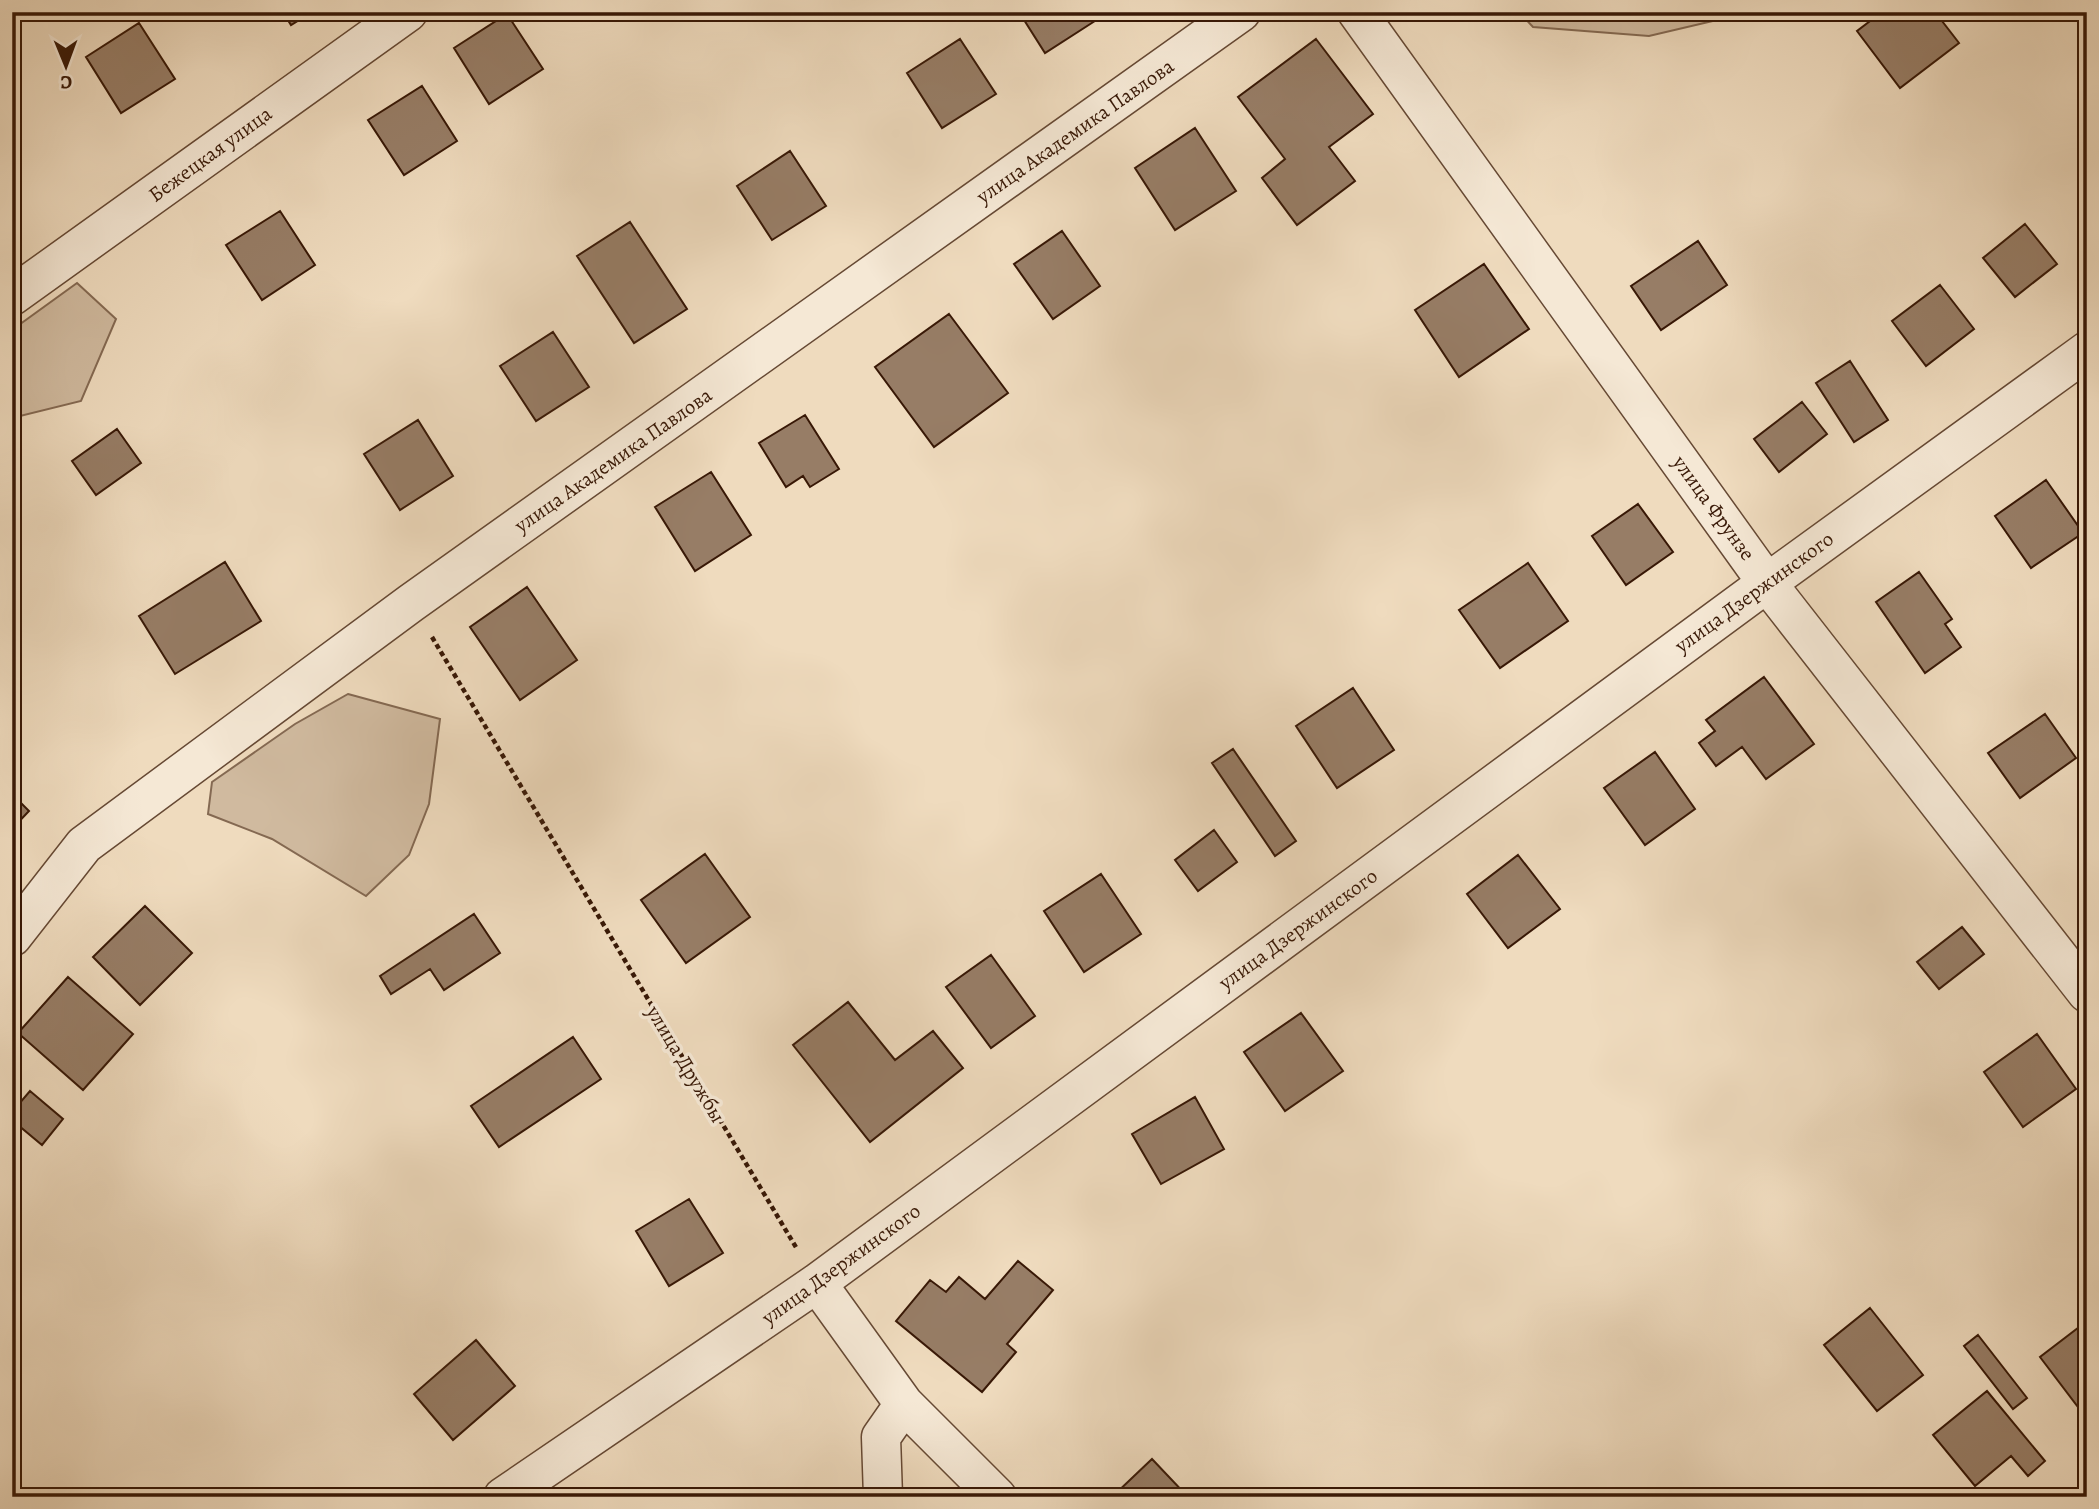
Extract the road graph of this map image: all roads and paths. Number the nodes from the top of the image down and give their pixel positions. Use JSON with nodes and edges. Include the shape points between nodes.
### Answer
{"nodes":[{"id":1,"x":408,"y":12,"type":"edge"},
{"id":2,"x":1241,"y":12,"type":"edge"},
{"id":3,"x":1357,"y":12,"type":"edge"},
{"id":4,"x":12,"y":296,"type":"edge"},
{"id":5,"x":2087,"y":351,"type":"edge"},
{"id":6,"x":1767,"y":583,"type":"junction"},
{"id":7,"x":411,"y":603,"type":"junction"},
{"id":8,"x":12,"y":937,"type":"edge"},
{"id":9,"x":2087,"y":993,"type":"edge"},
{"id":10,"x":817,"y":1283,"type":"junction"},
{"id":11,"x":904,"y":1404,"type":"junction"},
{"id":12,"x":503,"y":1497,"type":"edge"},
{"id":13,"x":883,"y":1497,"type":"edge"},
{"id":14,"x":998,"y":1497,"type":"edge"}],
"edges":[{"from":1,"to":4,"type":"street","name":"Бежецкая улица"},
{"from":2,"to":7,"type":"street","name":"улица Академика Павлова"},
{"from":3,"to":6,"type":"street","name":"улица Фрунзе"},
{"from":5,"to":6,"type":"street","name":"улица Дзержинского"},
{"from":6,"to":9,"type":"street","name":"улица Фрунзе"},
{"from":6,"to":10,"type":"street","name":"улица Дзержинского"},
{"from":7,"to":8,"type":"street","name":"улица Академика Павлова","via":[[84,845]]},
{"from":7,"to":10,"type":"path","name":"улица Дружбы"},
{"from":10,"to":11,"type":"street"},
{"from":10,"to":12,"type":"street","name":"улица Дзержинского"},
{"from":11,"to":13,"type":"street","via":[[881,1437]]},
{"from":11,"to":14,"type":"street"}]}
